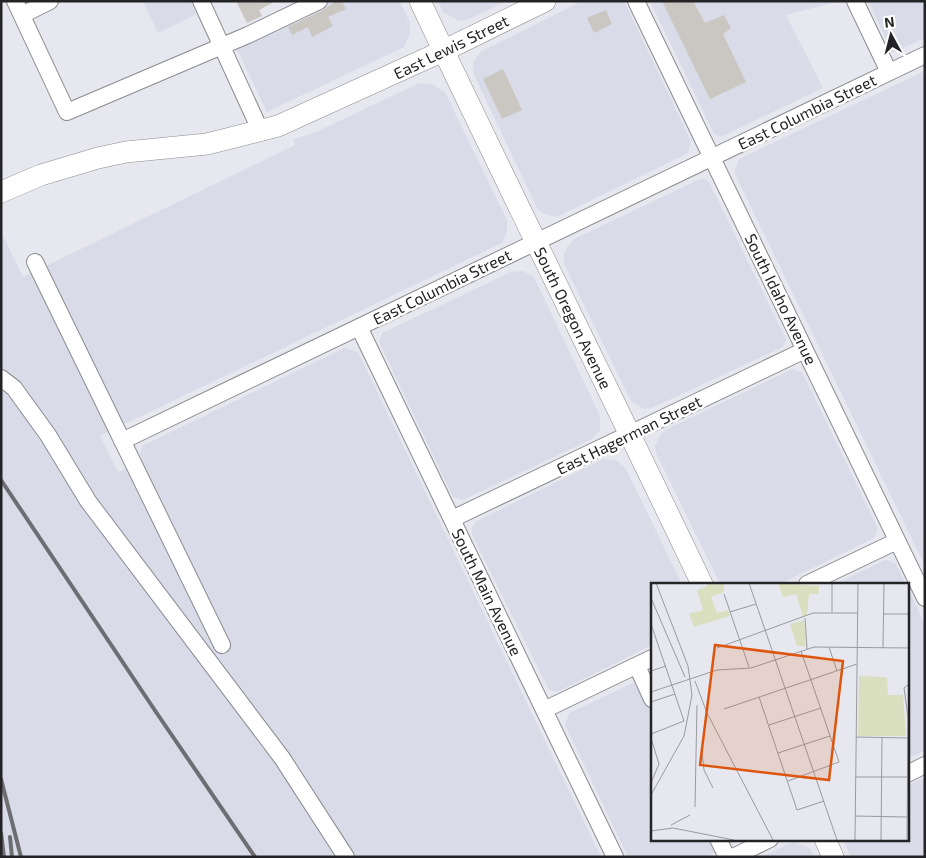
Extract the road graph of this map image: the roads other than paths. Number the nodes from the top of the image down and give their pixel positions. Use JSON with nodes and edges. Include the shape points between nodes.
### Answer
{"nodes":[{"id":1,"x":50,"y":1,"type":"edge"},
{"id":2,"x":201,"y":1,"type":"edge"},
{"id":3,"x":420,"y":1,"type":"edge"},
{"id":4,"x":636,"y":1,"type":"edge"},
{"id":5,"x":855,"y":1,"type":"edge"},
{"id":6,"x":314,"y":2,"type":"edge"},
{"id":7,"x":542,"y":2,"type":"edge"},
{"id":8,"x":18,"y":8,"type":"edge"},
{"id":9,"x":222,"y":45,"type":"junction"},
{"id":10,"x":443,"y":51,"type":"junction"},
{"id":11,"x":925,"y":55,"type":"edge"},
{"id":12,"x":888,"y":72,"type":"junction"},
{"id":13,"x":261,"y":132,"type":"junction"},
{"id":14,"x":712,"y":157,"type":"junction"},
{"id":15,"x":2,"y":191,"type":"edge"},
{"id":16,"x":535,"y":242,"type":"junction"},
{"id":17,"x":35,"y":262,"type":"dead end"},
{"id":18,"x":359,"y":327,"type":"junction"},
{"id":19,"x":805,"y":350,"type":"junction"},
{"id":20,"x":1,"y":378,"type":"edge"},
{"id":21,"x":631,"y":434,"type":"junction"},
{"id":22,"x":122,"y":441,"type":"junction"},
{"id":23,"x":452,"y":520,"type":"junction"},
{"id":24,"x":897,"y":541,"type":"junction"},
{"id":25,"x":702,"y":583,"type":"edge"},
{"id":26,"x":809,"y":583,"type":"edge"},
{"id":27,"x":925,"y":598,"type":"edge"},
{"id":28,"x":222,"y":645,"type":"dead end"},
{"id":29,"x":651,"y":659,"type":"edge"},
{"id":30,"x":637,"y":666,"type":"junction"},
{"id":31,"x":651,"y":697,"type":"edge"},
{"id":32,"x":544,"y":710,"type":"junction"},
{"id":33,"x":925,"y":765,"type":"edge"},
{"id":34,"x":908,"y":774,"type":"edge"},
{"id":35,"x":718,"y":840,"type":"edge"},
{"id":36,"x":768,"y":840,"type":"edge"},
{"id":37,"x":824,"y":840,"type":"edge"},
{"id":38,"x":346,"y":857,"type":"edge"},
{"id":39,"x":615,"y":857,"type":"edge"},
{"id":40,"x":726,"y":857,"type":"edge"},
{"id":41,"x":733,"y":857,"type":"edge"},
{"id":42,"x":833,"y":857,"type":"edge"}],
"edges":[{"from":1,"to":8,"type":"street"},
{"from":2,"to":9,"type":"street"},
{"from":3,"to":10,"type":"main road","name":"South Oregon Avenue"},
{"from":4,"to":14,"type":"street","name":"South Idaho Avenue"},
{"from":5,"to":12,"type":"street"},
{"from":6,"to":9,"type":"street"},
{"from":7,"to":10,"type":"main road","name":"East Lewis Street"},
{"from":8,"to":9,"type":"street","via":[[67,112]]},
{"from":9,"to":13,"type":"street"},
{"from":10,"to":13,"type":"main road","name":"East Lewis Street"},
{"from":10,"to":16,"type":"main road","name":"South Oregon Avenue"},
{"from":11,"to":12,"type":"street","name":"East Columbia Street"},
{"from":12,"to":14,"type":"street","name":"East Columbia Street"},
{"from":13,"to":15,"type":"main road","name":"East Lewis Street","via":[[206,144],[98,158]]},
{"from":14,"to":16,"type":"street","name":"East Columbia Street"},
{"from":14,"to":19,"type":"street","name":"South Idaho Avenue"},
{"from":16,"to":18,"type":"street","name":"East Columbia Street"},
{"from":16,"to":21,"type":"main road","name":"South Oregon Avenue"},
{"from":17,"to":22,"type":"street"},
{"from":18,"to":22,"type":"street","name":"East Columbia Street"},
{"from":18,"to":23,"type":"street","name":"South Main Avenue"},
{"from":19,"to":21,"type":"street","name":"East Hagerman Street"},
{"from":19,"to":24,"type":"street","name":"South Idaho Avenue"},
{"from":20,"to":38,"type":"street","via":[[14,388],[48,435],[88,501],[282,758]]},
{"from":21,"to":23,"type":"street","name":"East Hagerman Street"},
{"from":21,"to":25,"type":"main road","name":"South Oregon Avenue"},
{"from":22,"to":28,"type":"street"},
{"from":23,"to":32,"type":"street","name":"South Main Avenue"},
{"from":24,"to":26,"type":"street"},
{"from":24,"to":27,"type":"street","name":"South Idaho Avenue"},
{"from":29,"to":30,"type":"street"},
{"from":30,"to":31,"type":"street"},
{"from":30,"to":32,"type":"street"},
{"from":32,"to":39,"type":"street","name":"South Main Avenue"},
{"from":33,"to":34,"type":"street"},
{"from":35,"to":40,"type":"street"},
{"from":36,"to":41,"type":"street"},
{"from":37,"to":42,"type":"main road"}]}
